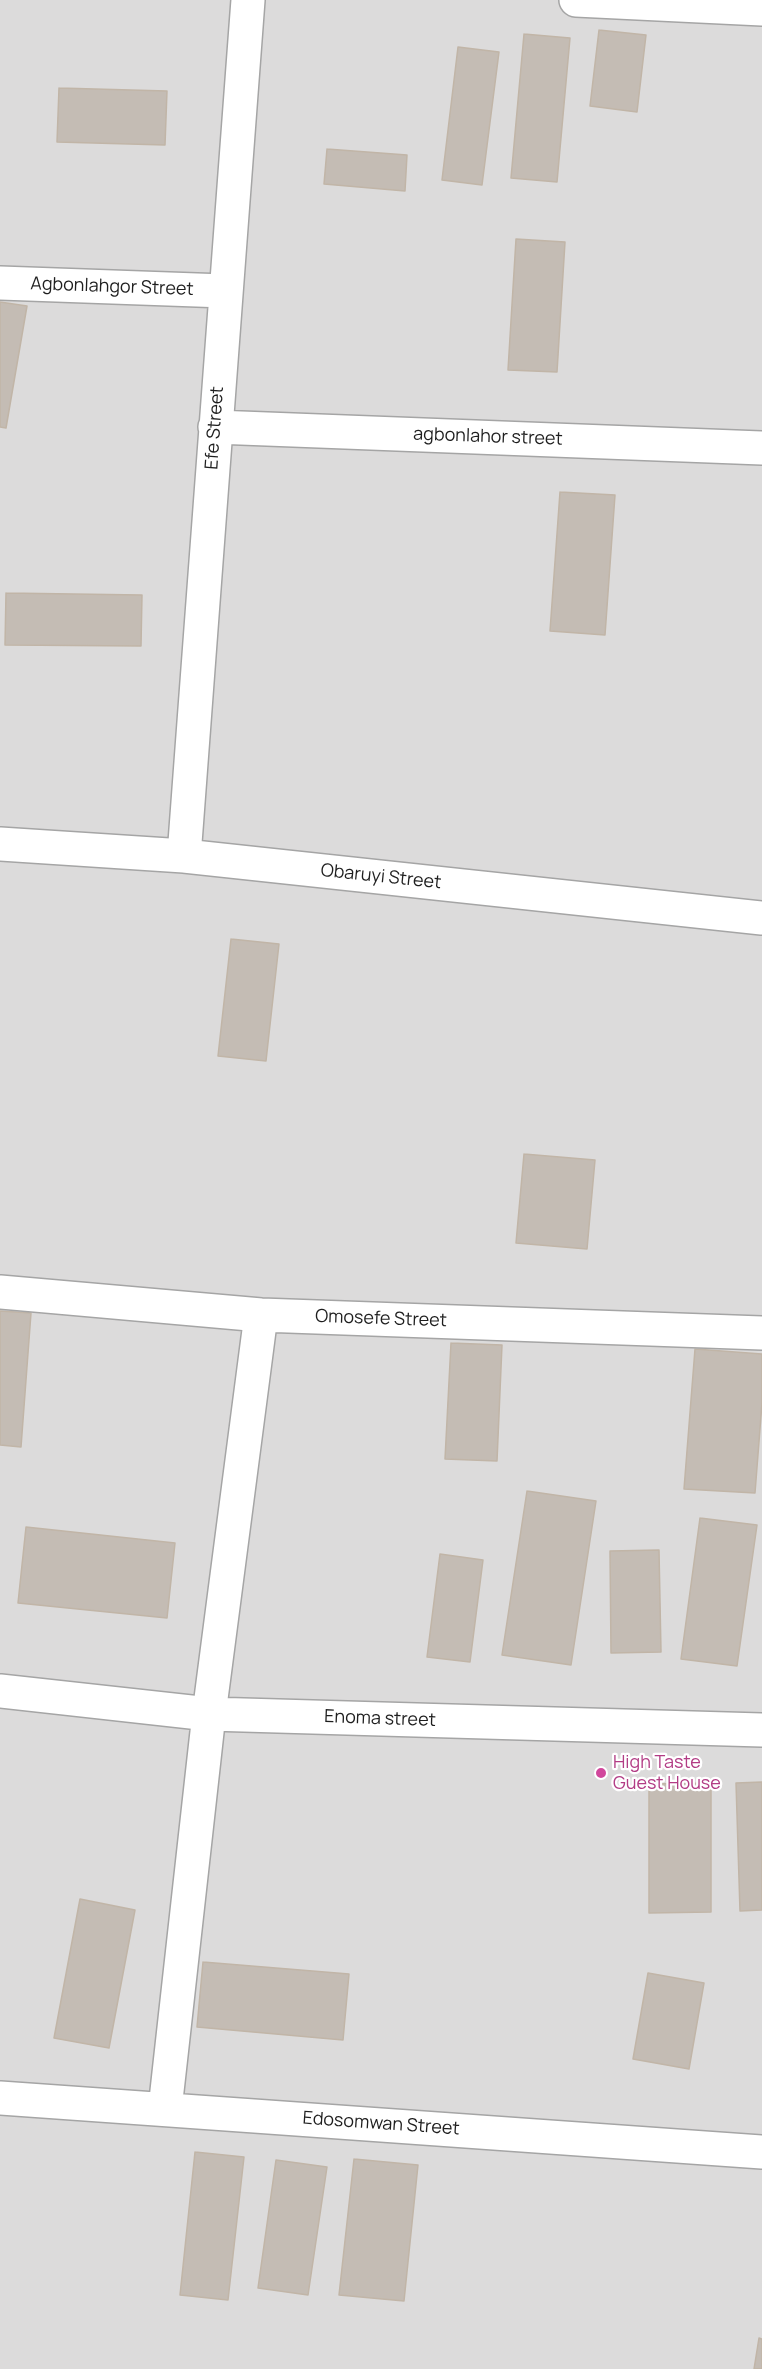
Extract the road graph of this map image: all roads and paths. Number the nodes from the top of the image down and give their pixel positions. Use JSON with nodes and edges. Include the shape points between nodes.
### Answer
{"nodes":[{"id":1,"x":248,"y":0,"type":"edge"},
{"id":2,"x":576,"y":0,"type":"edge"},
{"id":3,"x":762,"y":9,"type":"edge"},
{"id":4,"x":0,"y":283,"type":"edge"},
{"id":5,"x":225,"y":291,"type":"junction"},
{"id":6,"x":215,"y":426,"type":"junction"},
{"id":7,"x":762,"y":448,"type":"edge"},
{"id":8,"x":0,"y":844,"type":"edge"},
{"id":9,"x":184,"y":856,"type":"junction"},
{"id":10,"x":762,"y":918,"type":"edge"},
{"id":11,"x":0,"y":1292,"type":"edge"},
{"id":12,"x":261,"y":1315,"type":"junction"},
{"id":13,"x":762,"y":1333,"type":"edge"},
{"id":14,"x":0,"y":1691,"type":"edge"},
{"id":15,"x":209,"y":1714,"type":"junction"},
{"id":16,"x":762,"y":1730,"type":"edge"},
{"id":17,"x":0,"y":2098,"type":"edge"},
{"id":18,"x":165,"y":2109,"type":"junction"},
{"id":19,"x":762,"y":2152,"type":"edge"}],
"edges":[{"from":1,"to":5,"type":"street","name":"Efe Street"},
{"from":2,"to":3,"type":"street"},
{"from":4,"to":5,"type":"street","name":"Agbonlahgor Street"},
{"from":5,"to":6,"type":"street","name":"Efe Street"},
{"from":6,"to":7,"type":"street","name":"agbonlahor street"},
{"from":6,"to":9,"type":"street","name":"Efe Street"},
{"from":8,"to":9,"type":"street","name":"Obaruyi Street"},
{"from":9,"to":10,"type":"street","name":"Obaruyi Street"},
{"from":11,"to":12,"type":"street","name":"Omosefe Street"},
{"from":12,"to":13,"type":"street","name":"Omosefe Street"},
{"from":12,"to":15,"type":"street"},
{"from":14,"to":15,"type":"street","name":"Enoma street"},
{"from":15,"to":16,"type":"street","name":"Enoma street"},
{"from":15,"to":18,"type":"street"},
{"from":17,"to":18,"type":"street","name":"Edosomwan Street"},
{"from":18,"to":19,"type":"street","name":"Edosomwan Street"}]}
